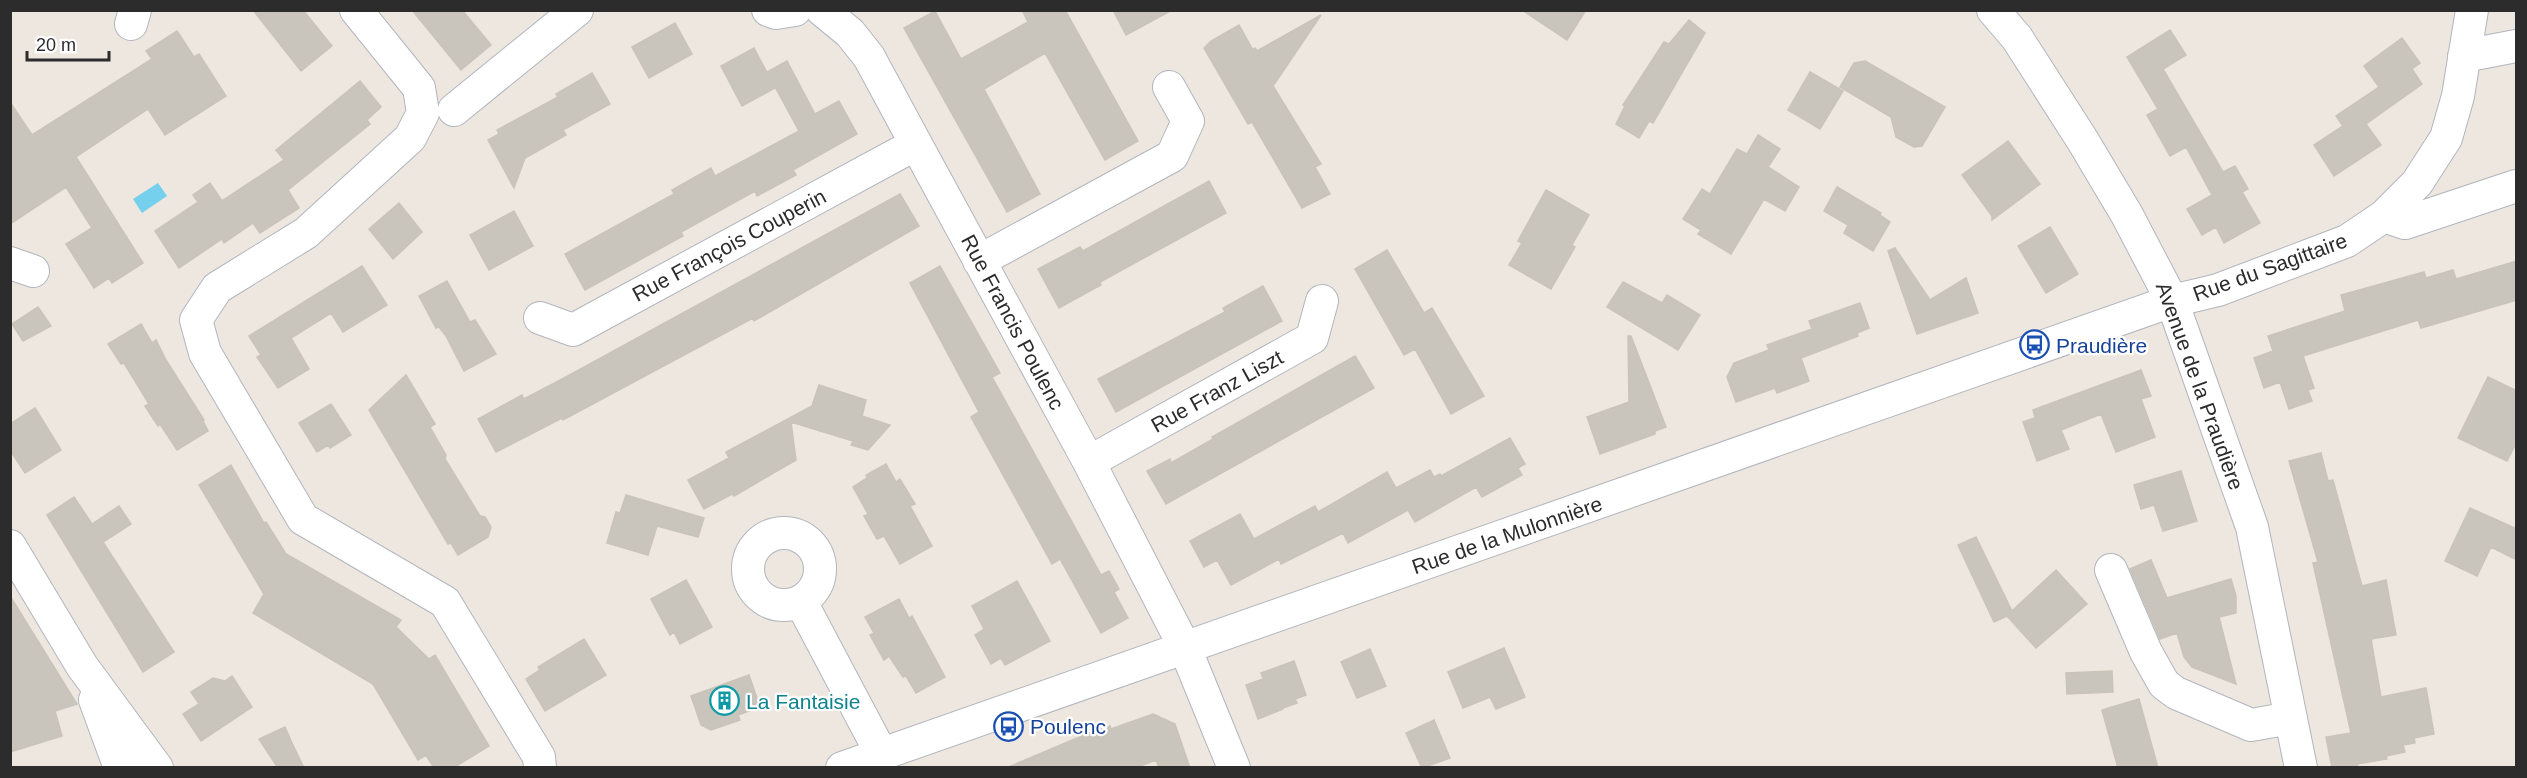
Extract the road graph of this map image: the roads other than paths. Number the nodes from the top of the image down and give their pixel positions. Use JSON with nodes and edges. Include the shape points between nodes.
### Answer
{"nodes":[{"id":1,"x":356,"y":10,"type":"edge"},
{"id":2,"x":577,"y":10,"type":"edge"},
{"id":3,"x":768,"y":10,"type":"edge"},
{"id":4,"x":795,"y":10,"type":"edge"},
{"id":5,"x":822,"y":10,"type":"edge"},
{"id":6,"x":1993,"y":10,"type":"edge"},
{"id":7,"x":2468,"y":14,"type":"edge"},
{"id":8,"x":2517,"y":46,"type":"edge"},
{"id":9,"x":2464,"y":56,"type":"junction"},
{"id":10,"x":1168,"y":87,"type":"dead end"},
{"id":11,"x":454,"y":110,"type":"dead end"},
{"id":12,"x":916,"y":144,"type":"junction"},
{"id":13,"x":2517,"y":186,"type":"edge"},
{"id":14,"x":2384,"y":216,"type":"junction"},
{"id":15,"x":980,"y":261,"type":"junction"},
{"id":16,"x":1322,"y":301,"type":"dead end"},
{"id":17,"x":2172,"y":301,"type":"junction"},
{"id":18,"x":540,"y":318,"type":"dead end"},
{"id":19,"x":1089,"y":462,"type":"junction"},
{"id":20,"x":10,"y":546,"type":"edge"},
{"id":21,"x":2110,"y":570,"type":"dead end"},
{"id":22,"x":801,"y":602,"type":"dead end"},
{"id":23,"x":1185,"y":648,"type":"junction"},
{"id":24,"x":82,"y":666,"type":"junction"},
{"id":25,"x":2291,"y":718,"type":"junction"},
{"id":26,"x":881,"y":753,"type":"junction"},
{"id":27,"x":120,"y":768,"type":"edge"},
{"id":28,"x":157,"y":768,"type":"edge"},
{"id":29,"x":540,"y":768,"type":"edge"},
{"id":30,"x":842,"y":768,"type":"edge"},
{"id":31,"x":1234,"y":768,"type":"edge"},
{"id":32,"x":2301,"y":768,"type":"edge"}],
"edges":[{"from":1,"to":29,"type":"street","via":[[419,88],[423,113],[410,138],[306,233],[217,288],[196,320],[205,353],[303,519],[445,602],[539,757]]},
{"from":2,"to":11,"type":"street"},
{"from":3,"to":4,"type":"street"},
{"from":5,"to":12,"type":"street","name":"Rue Francis Poulenc","via":[[869,57]]},
{"from":6,"to":17,"type":"street","name":"Avenue de la Praudière","via":[[2017,38],[2083,141]]},
{"from":7,"to":9,"type":"street","name":"Rue du Sagittaire"},
{"from":8,"to":9,"type":"street"},
{"from":9,"to":14,"type":"street","name":"Rue du Sagittaire","via":[[2446,138],[2416,183]]},
{"from":10,"to":15,"type":"street","via":[[1188,121],[1172,156]]},
{"from":12,"to":15,"type":"street","name":"Rue Francis Poulenc"},
{"from":12,"to":18,"type":"street","name":"Rue François Couperin","via":[[573,330]]},
{"from":13,"to":14,"type":"street","via":[[2405,223]]},
{"from":14,"to":17,"type":"street","name":"Rue du Sagittaire","via":[[2347,241],[2218,290]]},
{"from":15,"to":19,"type":"street","name":"Rue Francis Poulenc"},
{"from":16,"to":19,"type":"street","name":"Rue Franz Liszt","via":[[1312,338]]},
{"from":17,"to":23,"type":"street","name":"Rue de la Mulonnière"},
{"from":17,"to":25,"type":"street","name":"Avenue de la Praudière","via":[[2252,527]]},
{"from":19,"to":23,"type":"street","name":"Rue Francis Poulenc"},
{"from":20,"to":24,"type":"street"},
{"from":21,"to":25,"type":"street","via":[[2164,684],[2176,693],[2251,725]]},
{"from":22,"to":26,"type":"street"},
{"from":23,"to":26,"type":"street","name":"Rue de la Mulonnière"},
{"from":23,"to":31,"type":"street","name":"Rue Francis Poulenc"},
{"from":24,"to":27,"type":"street"},
{"from":24,"to":28,"type":"street"},
{"from":25,"to":32,"type":"street","name":"Avenue de la Praudière"},
{"from":26,"to":30,"type":"street","name":"Rue de la Mulonnière"}]}
